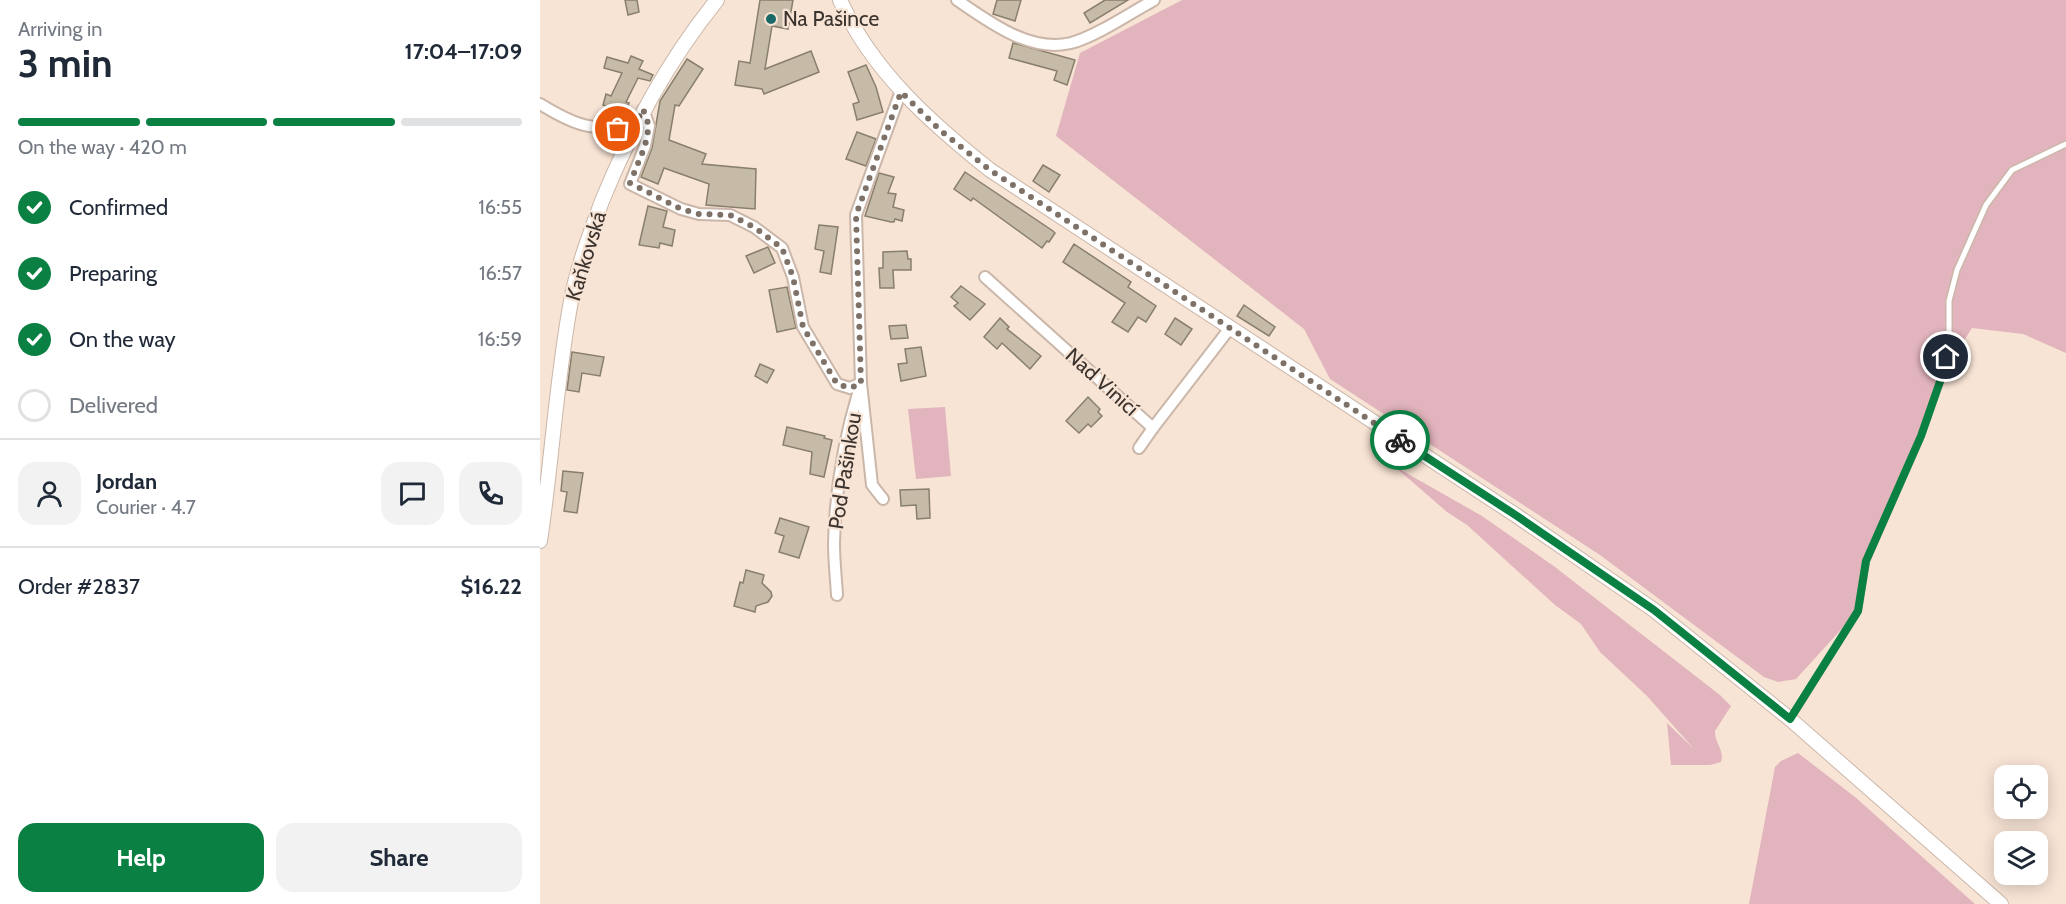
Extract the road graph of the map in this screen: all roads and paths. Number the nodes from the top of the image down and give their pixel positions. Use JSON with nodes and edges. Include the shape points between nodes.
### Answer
{"nodes":[{"id":1,"x":717,"y":0,"type":"edge"},
{"id":2,"x":840,"y":0,"type":"edge"},
{"id":3,"x":957,"y":0,"type":"edge"},
{"id":4,"x":1154,"y":0,"type":"edge"},
{"id":5,"x":901,"y":92,"type":"junction"},
{"id":6,"x":540,"y":105,"type":"edge"},
{"id":7,"x":643,"y":109,"type":"junction"},
{"id":8,"x":631,"y":133,"type":"junction"},
{"id":9,"x":2066,"y":144,"type":"edge"},
{"id":10,"x":985,"y":277,"type":"dead end"},
{"id":11,"x":1230,"y":328,"type":"junction"},
{"id":12,"x":861,"y":384,"type":"junction"},
{"id":13,"x":1154,"y":428,"type":"junction"},
{"id":14,"x":1139,"y":448,"type":"dead end"},
{"id":15,"x":883,"y":499,"type":"dead end"},
{"id":16,"x":540,"y":542,"type":"edge"},
{"id":17,"x":837,"y":595,"type":"dead end"},
{"id":18,"x":1790,"y":719,"type":"junction"},
{"id":19,"x":2001,"y":904,"type":"edge"}],
"edges":[{"from":1,"to":7,"type":"street","name":"Kaňkovská","via":[[690,33]]},
{"from":2,"to":5,"type":"street"},
{"from":3,"to":4,"type":"street","via":[[996,26],[1034,43],[1052,46],[1089,37]]},
{"from":5,"to":11,"type":"street","via":[[990,170]]},
{"from":5,"to":12,"type":"street","name":"Pod Pašinkou","via":[[856,215]]},
{"from":6,"to":8,"type":"street","via":[[584,125]]},
{"from":7,"to":8,"type":"street","name":"Kaňkovská"},
{"from":7,"to":12,"type":"street","name":"Pod Pašinkou","via":[[649,126],[630,183],[681,209],[730,215],[782,248],[793,277],[803,327],[820,359],[837,384],[850,388]]},
{"from":8,"to":16,"type":"street","name":"Kaňkovská","via":[[588,238],[571,300]]},
{"from":9,"to":18,"type":"lane","via":[[2012,170],[1986,205],[1957,270],[1949,302],[1949,342],[1943,373],[1921,436],[1866,561],[1858,611]]},
{"from":10,"to":13,"type":"street","name":"Nad Vinicí"},
{"from":11,"to":13,"type":"street","name":"Nad Vinicí"},
{"from":11,"to":18,"type":"street","via":[[1654,610]]},
{"from":12,"to":15,"type":"street","name":"Pod Pašinkou","via":[[872,485]]},
{"from":12,"to":17,"type":"street","name":"Pod Pašinkou","via":[[836,500]]},
{"from":13,"to":14,"type":"street"},
{"from":18,"to":19,"type":"street"}]}
